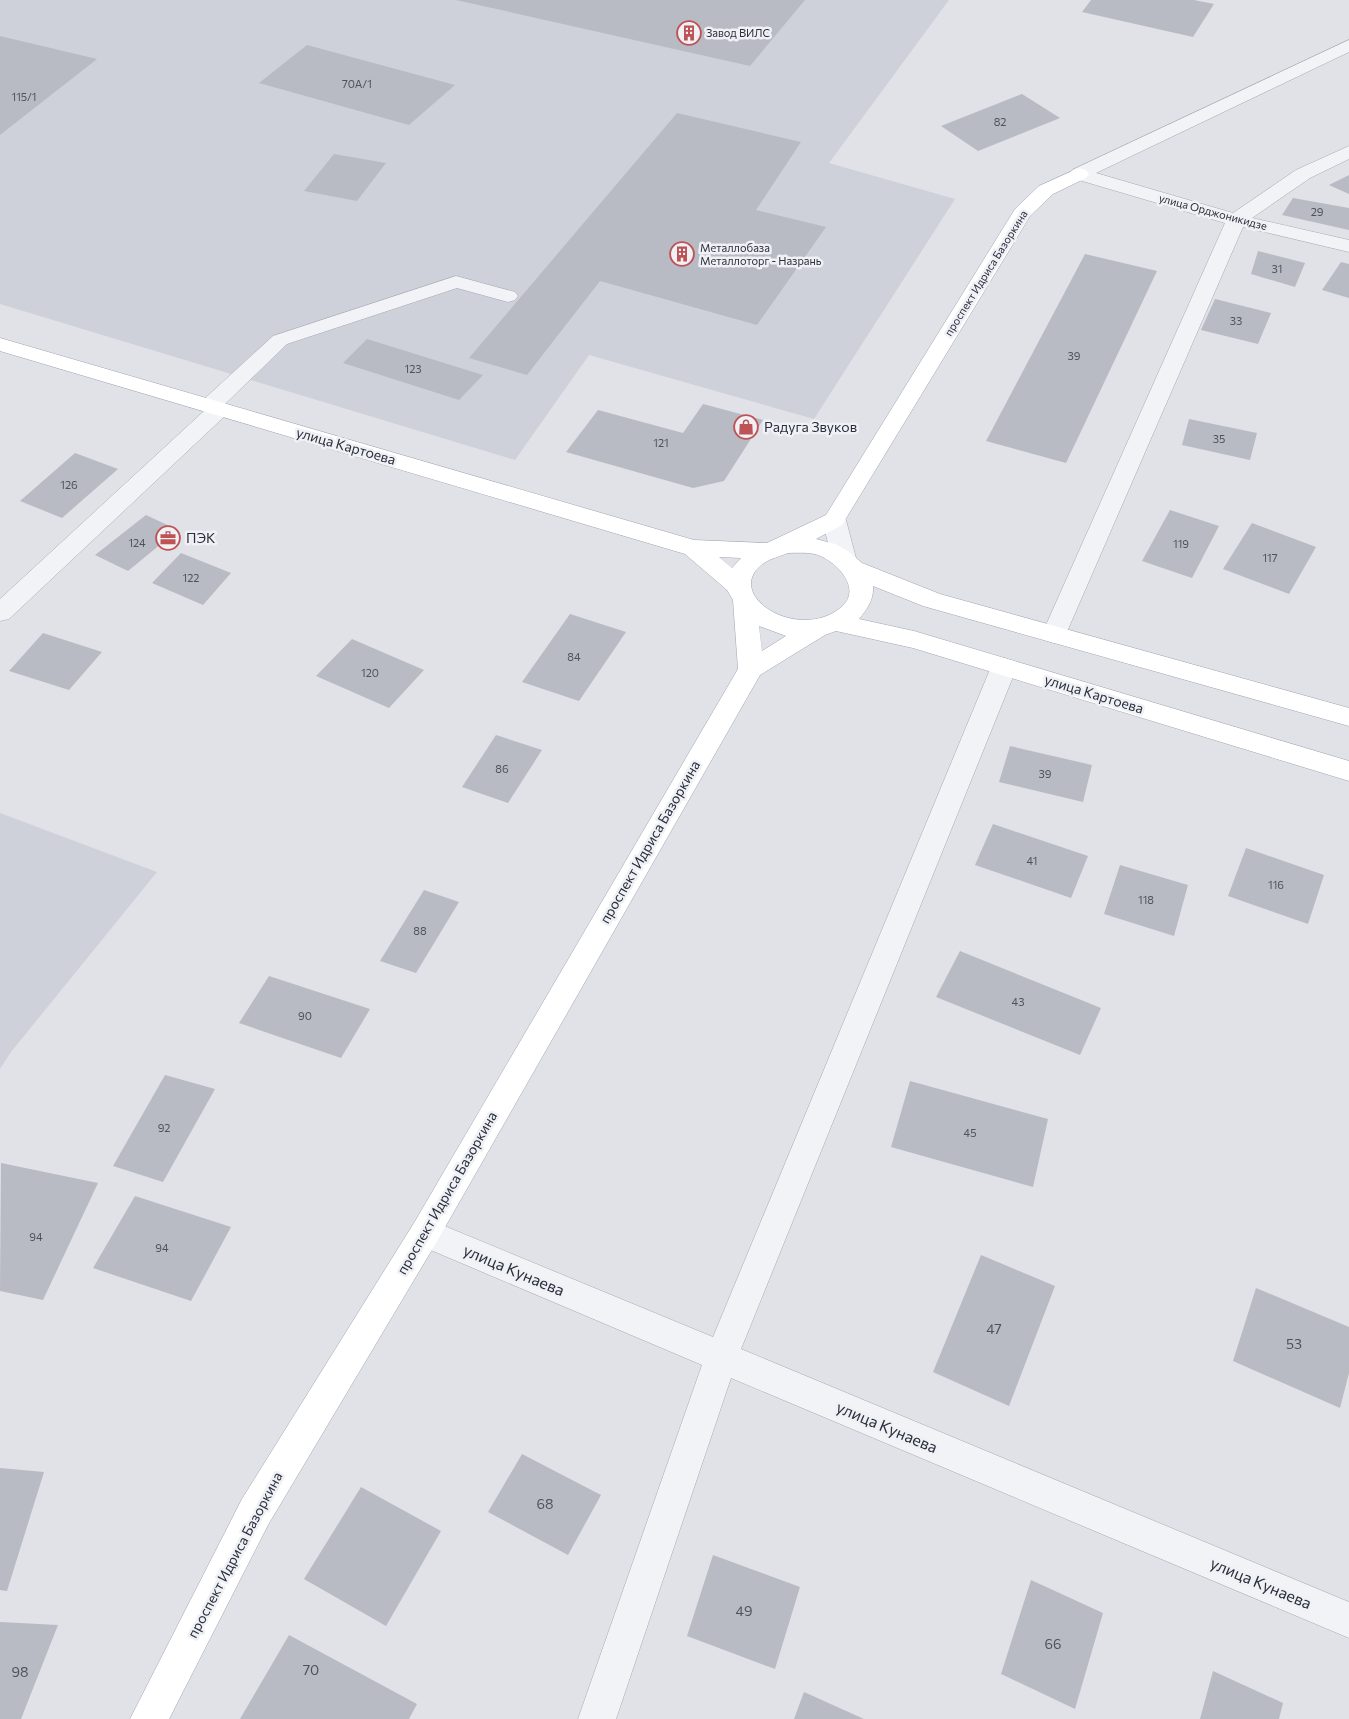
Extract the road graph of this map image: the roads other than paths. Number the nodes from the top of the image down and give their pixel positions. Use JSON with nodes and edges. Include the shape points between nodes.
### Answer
{"nodes":[{"id":1,"x":1349,"y":45,"type":"edge"},
{"id":2,"x":1349,"y":152,"type":"edge"},
{"id":3,"x":1079,"y":174,"type":"junction"},
{"id":4,"x":1236,"y":220,"type":"junction"},
{"id":5,"x":1349,"y":246,"type":"edge"},
{"id":6,"x":508,"y":296,"type":"dead end"},
{"id":7,"x":0,"y":344,"type":"edge"},
{"id":8,"x":214,"y":407,"type":"junction"},
{"id":9,"x":834,"y":520,"type":"junction"},
{"id":10,"x":693,"y":548,"type":"junction"},
{"id":11,"x":776,"y":548,"type":"junction"},
{"id":12,"x":850,"y":564,"type":"junction"},
{"id":13,"x":741,"y":595,"type":"junction"},
{"id":14,"x":0,"y":613,"type":"edge"},
{"id":15,"x":826,"y":626,"type":"junction"},
{"id":16,"x":1054,"y":634,"type":"junction"},
{"id":17,"x":1004,"y":667,"type":"junction"},
{"id":18,"x":751,"y":669,"type":"junction"},
{"id":19,"x":1349,"y":717,"type":"edge"},
{"id":20,"x":1349,"y":771,"type":"edge"},
{"id":21,"x":425,"y":1233,"type":"junction"},
{"id":22,"x":721,"y":1358,"type":"junction"},
{"id":23,"x":1349,"y":1620,"type":"edge"},
{"id":24,"x":149,"y":1719,"type":"edge"},
{"id":25,"x":596,"y":1719,"type":"edge"}],
"edges":[{"from":1,"to":3,"type":"street","name":"проспект Идриса Базоркина"},
{"from":2,"to":4,"type":"street","via":[[1303,174]]},
{"from":3,"to":4,"type":"street","name":"улица Орджоникидзе"},
{"from":3,"to":9,"type":"main road","name":"проспект Идриса Базоркина","via":[[1046,190],[1022,213]]},
{"from":4,"to":5,"type":"street","name":"улица Орджоникидзе"},
{"from":4,"to":16,"type":"street"},
{"from":6,"to":8,"type":"street","via":[[456,282],[280,340]]},
{"from":7,"to":8,"type":"main road","name":"улица Картоева"},
{"from":8,"to":10,"type":"main road","name":"улица Картоева"},
{"from":8,"to":14,"type":"street"},
{"from":9,"to":11,"type":"main road"},
{"from":9,"to":12,"type":"street"},
{"from":10,"to":11,"type":"main road","name":"улица Картоева"},
{"from":10,"to":13,"type":"main road","name":"улица Картоева"},
{"from":11,"to":12,"type":"main road","via":[[806,545],[826,550]]},
{"from":11,"to":13,"type":"main road","via":[[750,560],[741,573]]},
{"from":12,"to":15,"type":"main road","via":[[862,585],[861,599],[852,612]]},
{"from":12,"to":16,"type":"main road","via":[[932,600]]},
{"from":13,"to":15,"type":"main road","via":[[756,615],[773,624],[794,629]]},
{"from":13,"to":18,"type":"main road"},
{"from":15,"to":17,"type":"main road","name":"улица Картоева","via":[[914,640]]},
{"from":15,"to":18,"type":"main road","name":"проспект Идриса Базоркина"},
{"from":16,"to":19,"type":"main road"},
{"from":17,"to":20,"type":"main road","name":"улица Картоева"},
{"from":17,"to":22,"type":"street"},
{"from":18,"to":21,"type":"main road","name":"проспект Идриса Базоркина"},
{"from":21,"to":22,"type":"street","name":"улица Кунаева"},
{"from":21,"to":24,"type":"main road","name":"проспект Идриса Базоркина","via":[[256,1512]]},
{"from":22,"to":23,"type":"street","name":"улица Кунаева"},
{"from":22,"to":25,"type":"street"}]}
